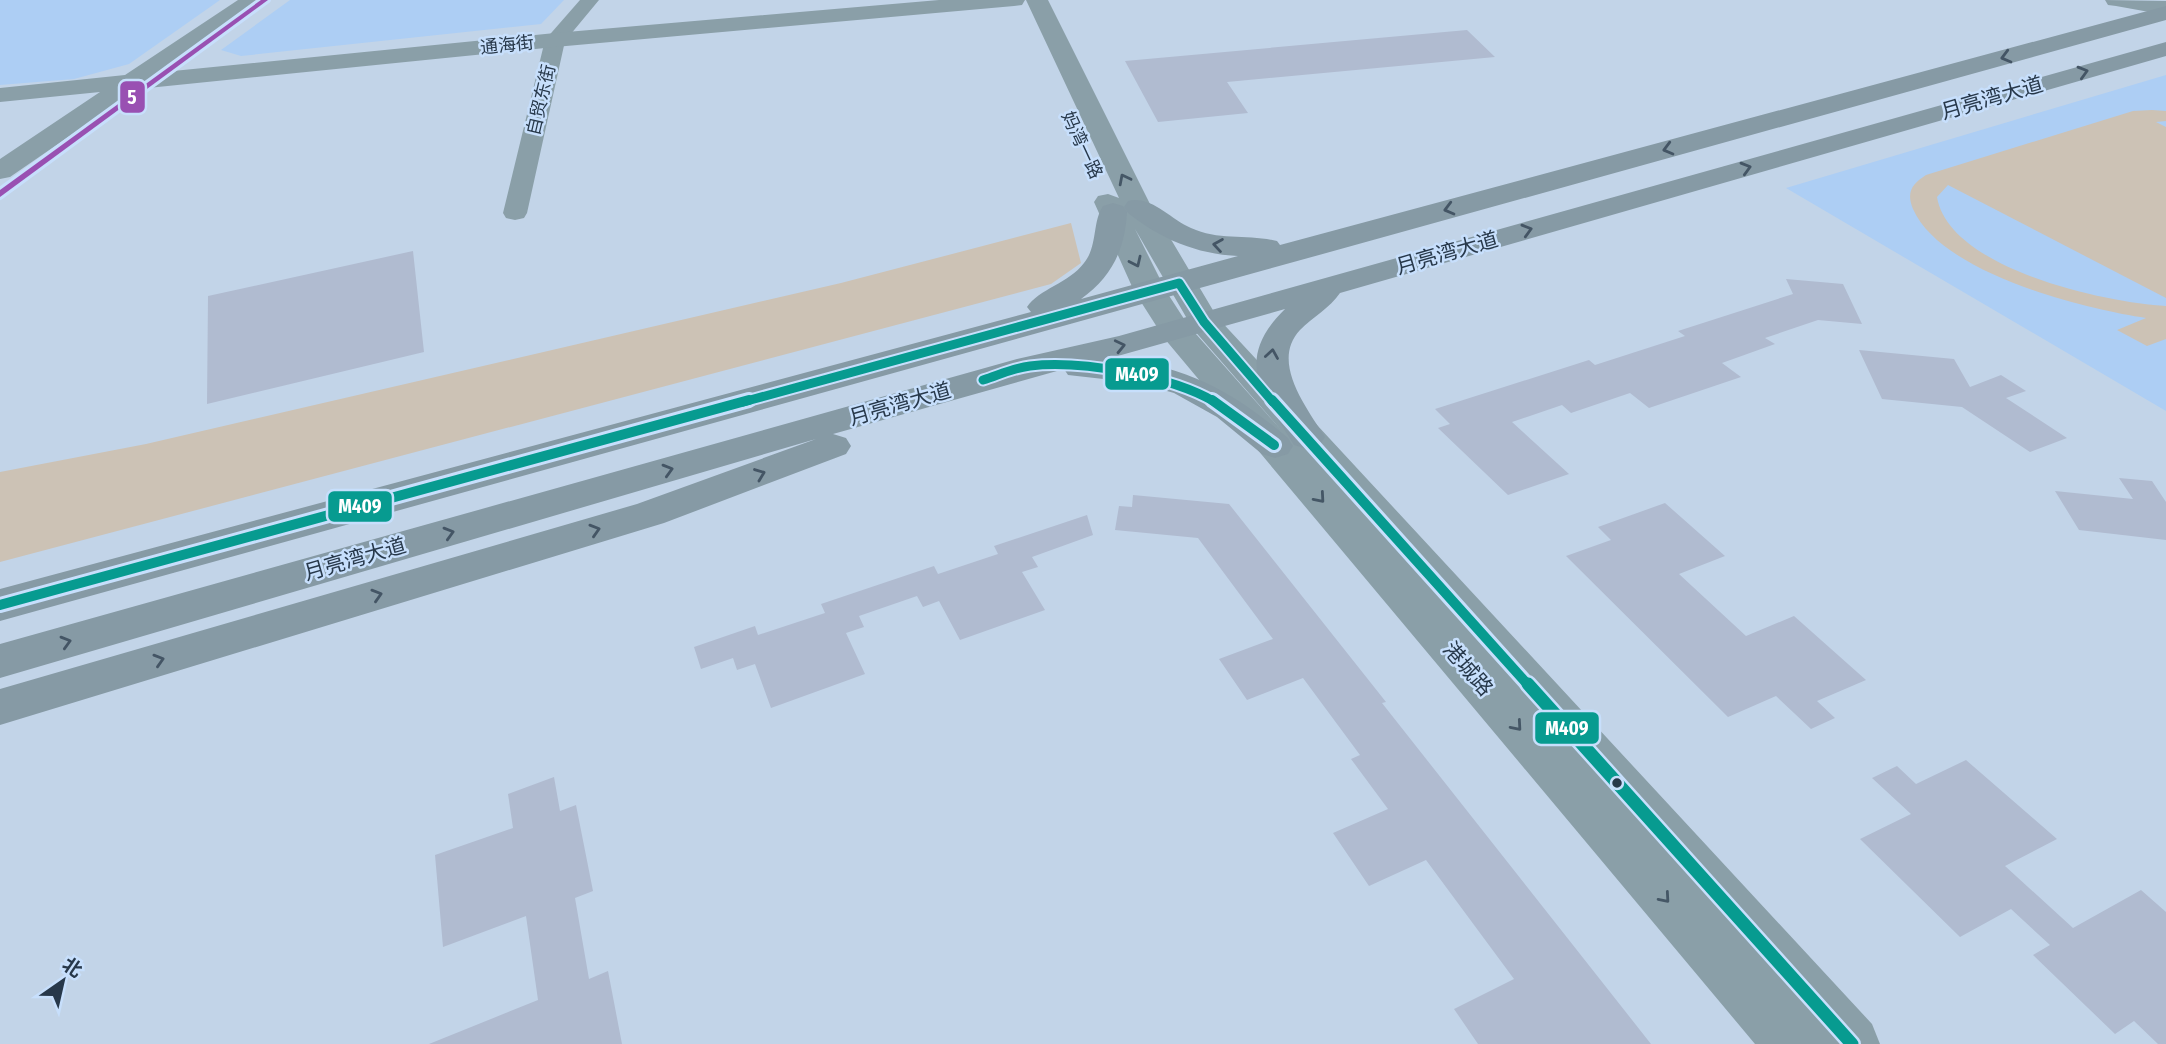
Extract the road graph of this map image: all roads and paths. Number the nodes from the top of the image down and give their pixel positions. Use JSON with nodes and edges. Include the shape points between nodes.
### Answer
{"nodes":[{"id":1,"x":253,"y":0,"type":"edge"},
{"id":2,"x":590,"y":0,"type":"edge"},
{"id":3,"x":1014,"y":0,"type":"edge"},
{"id":4,"x":1037,"y":0,"type":"edge"},
{"id":5,"x":2106,"y":1,"type":"edge"},
{"id":6,"x":2166,"y":11,"type":"edge"},
{"id":7,"x":2110,"y":28,"type":"junction"},
{"id":8,"x":555,"y":40,"type":"junction"},
{"id":9,"x":2161,"y":51,"type":"edge"},
{"id":10,"x":130,"y":84,"type":"junction"},
{"id":11,"x":0,"y":96,"type":"edge"},
{"id":12,"x":0,"y":171,"type":"edge"},
{"id":13,"x":1125,"y":209,"type":"junction"},
{"id":14,"x":515,"y":213,"type":"dead end"},
{"id":15,"x":1335,"y":240,"type":"junction"},
{"id":16,"x":1364,"y":276,"type":"junction"},
{"id":17,"x":1164,"y":287,"type":"junction"},
{"id":18,"x":1189,"y":326,"type":"junction"},
{"id":19,"x":976,"y":339,"type":"junction"},
{"id":20,"x":1012,"y":371,"type":"junction"},
{"id":21,"x":1291,"y":442,"type":"junction"},
{"id":22,"x":0,"y":605,"type":"edge"},
{"id":23,"x":0,"y":661,"type":"edge"},
{"id":24,"x":0,"y":707,"type":"edge"},
{"id":25,"x":1791,"y":1044,"type":"edge"},
{"id":26,"x":1852,"y":1044,"type":"edge"}],
"edges":[{"from":1,"to":10,"type":"street"},
{"from":2,"to":8,"type":"street","name":"自贸东街"},
{"from":3,"to":8,"type":"street","name":"通海街"},
{"from":3,"to":13,"type":"street","name":"妈湾一路"},
{"from":13,"to":4,"type":"street","name":"妈湾一路","one_way":true},
{"from":5,"to":6,"type":"street"},
{"from":5,"to":7,"type":"street","via":[[2113,18]]},
{"from":6,"to":7,"type":"main road","name":"月亮湾大道"},
{"from":7,"to":15,"type":"main road","name":"月亮湾大道","one_way":true},
{"from":8,"to":10,"type":"street","name":"通海街"},
{"from":8,"to":14,"type":"street","name":"自贸东街"},
{"from":16,"to":9,"type":"main road","name":"月亮湾大道","one_way":true},
{"from":10,"to":11,"type":"street","name":"通海街"},
{"from":10,"to":12,"type":"street"},
{"from":15,"to":13,"type":"main road","one_way":true,"via":[[1218,246],[1185,238]]},
{"from":13,"to":17,"type":"street","name":"妈湾一路"},
{"from":13,"to":19,"type":"main road","via":[[1093,275],[1052,303]]},
{"from":15,"to":17,"type":"main road","name":"月亮湾大道"},
{"from":16,"to":18,"type":"main road","name":"月亮湾大道"},
{"from":21,"to":16,"type":"main road","one_way":true,"via":[[1270,365],[1270,348],[1299,312],[1325,293]]},
{"from":17,"to":18,"type":"street","name":"港城路"},
{"from":17,"to":19,"type":"main road","name":"月亮湾大道"},
{"from":20,"to":18,"type":"main road","name":"月亮湾大道","one_way":true},
{"from":18,"to":21,"type":"street","name":"港城路"},
{"from":19,"to":22,"type":"main road","name":"月亮湾大道"},
{"from":20,"to":21,"type":"main road","via":[[1118,369],[1152,373],[1184,383]]},
{"from":23,"to":20,"type":"main road","name":"月亮湾大道","one_way":true},
{"from":24,"to":20,"type":"main road","one_way":true,"via":[[650,514],[955,399]]},
{"from":21,"to":25,"type":"street","name":"港城路","one_way":true},
{"from":21,"to":26,"type":"street","name":"港城路"}]}
